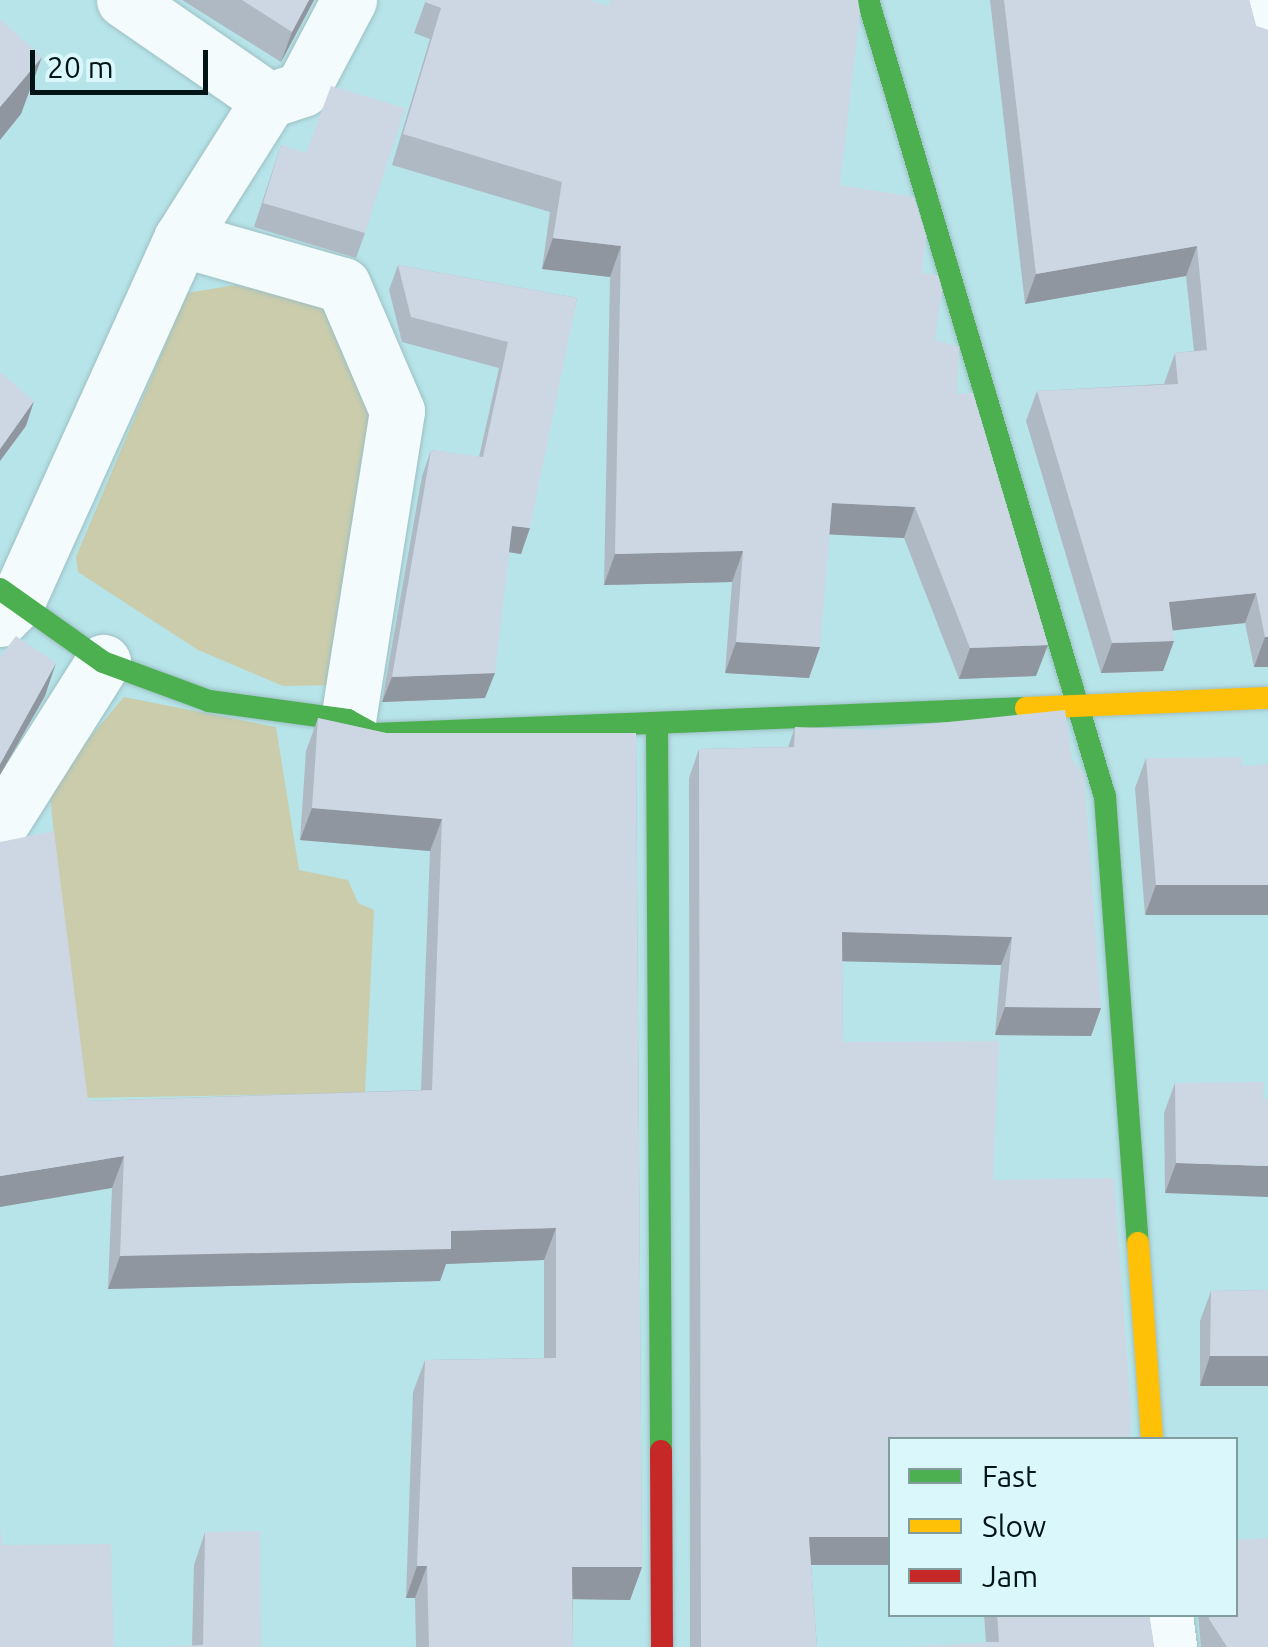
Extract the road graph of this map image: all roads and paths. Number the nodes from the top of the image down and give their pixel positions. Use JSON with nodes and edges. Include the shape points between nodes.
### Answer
{"nodes":[{"id":1,"x":124,"y":0,"type":"edge"},
{"id":2,"x":350,"y":0,"type":"edge"},
{"id":3,"x":868,"y":0,"type":"edge"},
{"id":4,"x":1259,"y":0,"type":"edge"},
{"id":5,"x":1268,"y":35,"type":"edge"},
{"id":6,"x":269,"y":100,"type":"junction"},
{"id":7,"x":182,"y":239,"type":"junction"},
{"id":8,"x":6,"y":603,"type":"edge"},
{"id":9,"x":103,"y":662,"type":"junction"},
{"id":10,"x":1268,"y":698,"type":"edge"},
{"id":11,"x":1078,"y":710,"type":"junction"},
{"id":12,"x":348,"y":720,"type":"junction"},
{"id":13,"x":657,"y":728,"type":"junction"},
{"id":14,"x":0,"y":825,"type":"edge"},
{"id":15,"x":1152,"y":1437,"type":"edge"},
{"id":16,"x":1165,"y":1617,"type":"edge"},
{"id":17,"x":662,"y":1647,"type":"edge"},
{"id":18,"x":1169,"y":1647,"type":"edge"}],
"edges":[{"from":1,"to":6,"type":"street"},
{"from":2,"to":6,"type":"street","via":[[302,89]]},
{"from":3,"to":11,"type":"street"},
{"from":4,"to":5,"type":"street"},
{"from":6,"to":7,"type":"street"},
{"from":7,"to":8,"type":"street"},
{"from":7,"to":12,"type":"street","via":[[343,285],[397,411]]},
{"from":8,"to":9,"type":"street"},
{"from":9,"to":12,"type":"street","via":[[209,701]]},
{"from":9,"to":14,"type":"street"},
{"from":10,"to":11,"type":"street"},
{"from":11,"to":13,"type":"street"},
{"from":11,"to":15,"type":"street","via":[[1104,797]]},
{"from":12,"to":13,"type":"street","via":[[373,734]]},
{"from":13,"to":17,"type":"street"},
{"from":16,"to":18,"type":"street"}]}
